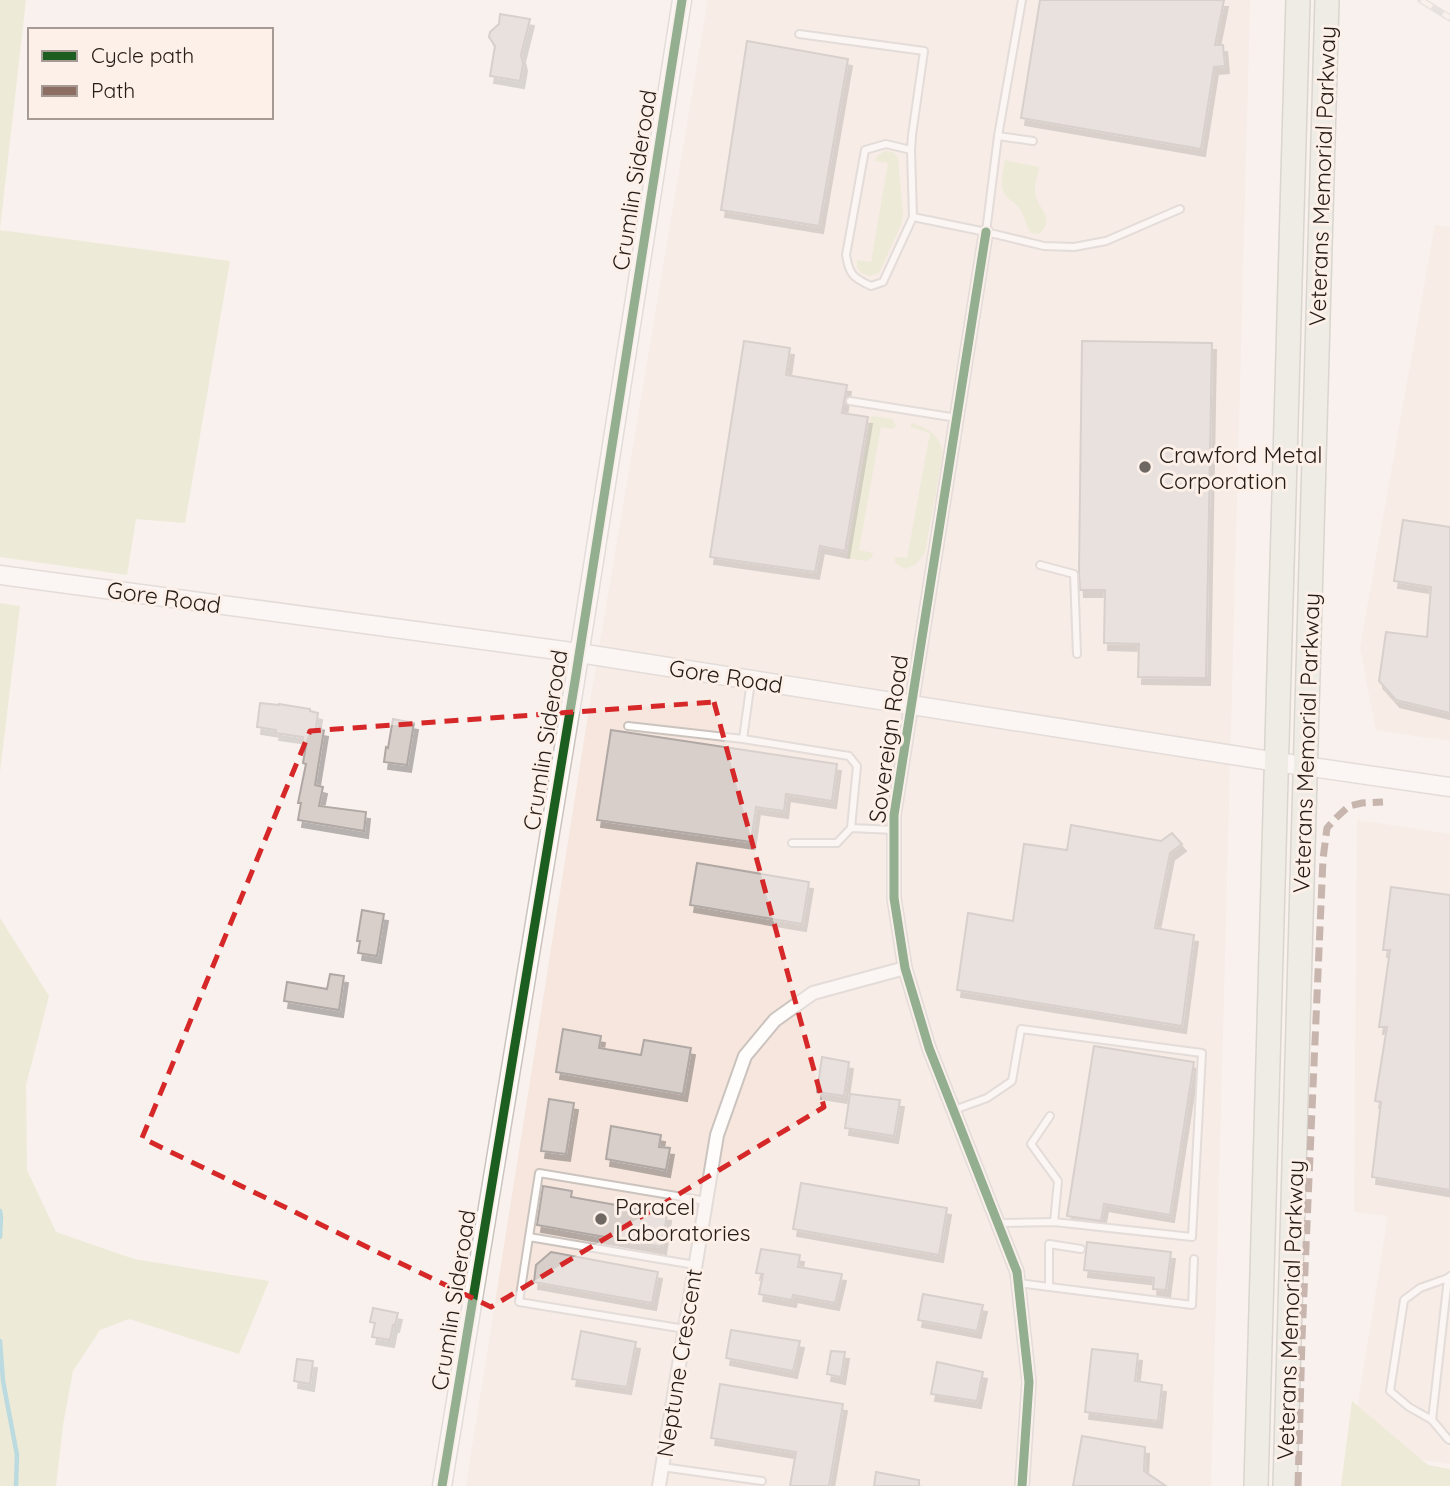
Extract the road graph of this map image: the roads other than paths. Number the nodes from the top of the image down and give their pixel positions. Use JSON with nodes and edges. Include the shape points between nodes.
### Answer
{"nodes":[{"id":1,"x":682,"y":0,"type":"edge"},
{"id":2,"x":1022,"y":0,"type":"edge"},
{"id":3,"x":1298,"y":0,"type":"edge"},
{"id":4,"x":1327,"y":0,"type":"edge"},
{"id":5,"x":799,"y":34,"type":"dead end"},
{"id":6,"x":998,"y":136,"type":"junction"},
{"id":7,"x":1033,"y":141,"type":"dead end"},
{"id":8,"x":911,"y":150,"type":"junction"},
{"id":9,"x":1180,"y":209,"type":"dead end"},
{"id":10,"x":912,"y":217,"type":"junction"},
{"id":11,"x":986,"y":232,"type":"junction"},
{"id":12,"x":850,"y":401,"type":"dead end"},
{"id":13,"x":957,"y":418,"type":"junction"},
{"id":14,"x":1040,"y":565,"type":"dead end"},
{"id":15,"x":0,"y":575,"type":"edge"},
{"id":16,"x":579,"y":653,"type":"junction"},
{"id":17,"x":1077,"y":654,"type":"dead end"},
{"id":18,"x":751,"y":679,"type":"junction"},
{"id":19,"x":912,"y":704,"type":"junction"},
{"id":20,"x":628,"y":726,"type":"dead end"},
{"id":21,"x":743,"y":738,"type":"junction"},
{"id":22,"x":1277,"y":762,"type":"junction"},
{"id":23,"x":1305,"y":765,"type":"junction"},
{"id":24,"x":1450,"y":787,"type":"edge"},
{"id":25,"x":850,"y":828,"type":"junction"},
{"id":26,"x":894,"y":830,"type":"junction"},
{"id":27,"x":792,"y":843,"type":"dead end"},
{"id":28,"x":905,"y":968,"type":"junction"},
{"id":29,"x":954,"y":1110,"type":"junction"},
{"id":30,"x":1050,"y":1116,"type":"dead end"},
{"id":31,"x":706,"y":1201,"type":"junction"},
{"id":32,"x":1054,"y":1222,"type":"junction"},
{"id":33,"x":998,"y":1223,"type":"junction"},
{"id":34,"x":528,"y":1237,"type":"junction"},
{"id":35,"x":1081,"y":1248,"type":"dead end"},
{"id":36,"x":1194,"y":1259,"type":"dead end"},
{"id":37,"x":695,"y":1265,"type":"junction"},
{"id":38,"x":1449,"y":1277,"type":"edge"},
{"id":39,"x":1018,"y":1283,"type":"junction"},
{"id":40,"x":1049,"y":1287,"type":"junction"},
{"id":41,"x":685,"y":1329,"type":"junction"},
{"id":42,"x":1432,"y":1420,"type":"junction"},
{"id":43,"x":1450,"y":1440,"type":"edge"},
{"id":44,"x":662,"y":1467,"type":"junction"},
{"id":45,"x":762,"y":1481,"type":"dead end"},
{"id":46,"x":442,"y":1486,"type":"edge"},
{"id":47,"x":659,"y":1486,"type":"edge"},
{"id":48,"x":1022,"y":1486,"type":"edge"},
{"id":49,"x":1256,"y":1486,"type":"edge"},
{"id":50,"x":1285,"y":1486,"type":"edge"}],
"edges":[{"from":1,"to":16,"type":"street","name":"Crumlin Sideroad"},
{"from":2,"to":6,"type":"lane"},
{"from":3,"to":22,"type":"highway","name":"Veterans Memorial Parkway"},
{"from":4,"to":23,"type":"highway","name":"Veterans Memorial Parkway"},
{"from":5,"to":8,"type":"lane","via":[[924,51]]},
{"from":6,"to":7,"type":"lane"},
{"from":6,"to":11,"type":"lane"},
{"from":8,"to":10,"type":"lane"},
{"from":8,"to":10,"type":"lane","via":[[886,144],[865,149],[846,255],[856,279],[871,286],[883,282]]},
{"from":9,"to":11,"type":"lane","via":[[1106,241],[1074,247],[1044,246]]},
{"from":10,"to":11,"type":"lane"},
{"from":11,"to":13,"type":"street","name":"Sovereign Road"},
{"from":12,"to":13,"type":"lane"},
{"from":13,"to":19,"type":"street","name":"Sovereign Road"},
{"from":14,"to":17,"type":"lane","via":[[1074,574]]},
{"from":15,"to":16,"type":"street","name":"Gore Road"},
{"from":16,"to":18,"type":"street","name":"Gore Road"},
{"from":16,"to":46,"type":"street","name":"Crumlin Sideroad"},
{"from":18,"to":19,"type":"street","name":"Gore Road"},
{"from":18,"to":21,"type":"lane"},
{"from":19,"to":22,"type":"street","name":"Gore Road"},
{"from":19,"to":26,"type":"street","name":"Sovereign Road"},
{"from":20,"to":21,"type":"lane"},
{"from":21,"to":25,"type":"lane","via":[[849,756],[857,766]]},
{"from":22,"to":23,"type":"street","name":"Gore Road"},
{"from":22,"to":49,"type":"highway","name":"Veterans Memorial Parkway"},
{"from":23,"to":24,"type":"street","name":"Gore Road"},
{"from":23,"to":50,"type":"highway","name":"Veterans Memorial Parkway"},
{"from":25,"to":26,"type":"lane"},
{"from":25,"to":27,"type":"lane","via":[[837,843]]},
{"from":26,"to":28,"type":"street","name":"Sovereign Road","via":[[894,898]]},
{"from":28,"to":29,"type":"street","name":"Sovereign Road"},
{"from":28,"to":31,"type":"street","name":"Neptune Crescent","via":[[813,993],[775,1020],[746,1056],[717,1135]]},
{"from":29,"to":32,"type":"lane","via":[[987,1098],[1012,1081],[1021,1029],[1202,1053],[1192,1237]]},
{"from":29,"to":33,"type":"street","name":"Sovereign Road"},
{"from":30,"to":32,"type":"lane","via":[[1031,1144],[1058,1181]]},
{"from":31,"to":34,"type":"lane","via":[[539,1173]]},
{"from":31,"to":37,"type":"street","name":"Neptune Crescent"},
{"from":32,"to":33,"type":"lane"},
{"from":33,"to":39,"type":"street","name":"Sovereign Road"},
{"from":34,"to":37,"type":"lane"},
{"from":34,"to":41,"type":"lane","via":[[519,1302]]},
{"from":35,"to":40,"type":"lane","via":[[1049,1244]]},
{"from":36,"to":40,"type":"lane","via":[[1192,1305]]},
{"from":37,"to":41,"type":"street","name":"Neptune Crescent"},
{"from":38,"to":42,"type":"lane"},
{"from":38,"to":42,"type":"lane","via":[[1404,1300],[1390,1391]]},
{"from":39,"to":40,"type":"lane"},
{"from":39,"to":48,"type":"street","name":"Sovereign Road","via":[[1029,1382]]},
{"from":41,"to":44,"type":"street","name":"Neptune Crescent"},
{"from":42,"to":43,"type":"lane"},
{"from":44,"to":45,"type":"lane"},
{"from":44,"to":47,"type":"street","name":"Neptune Crescent"}]}
